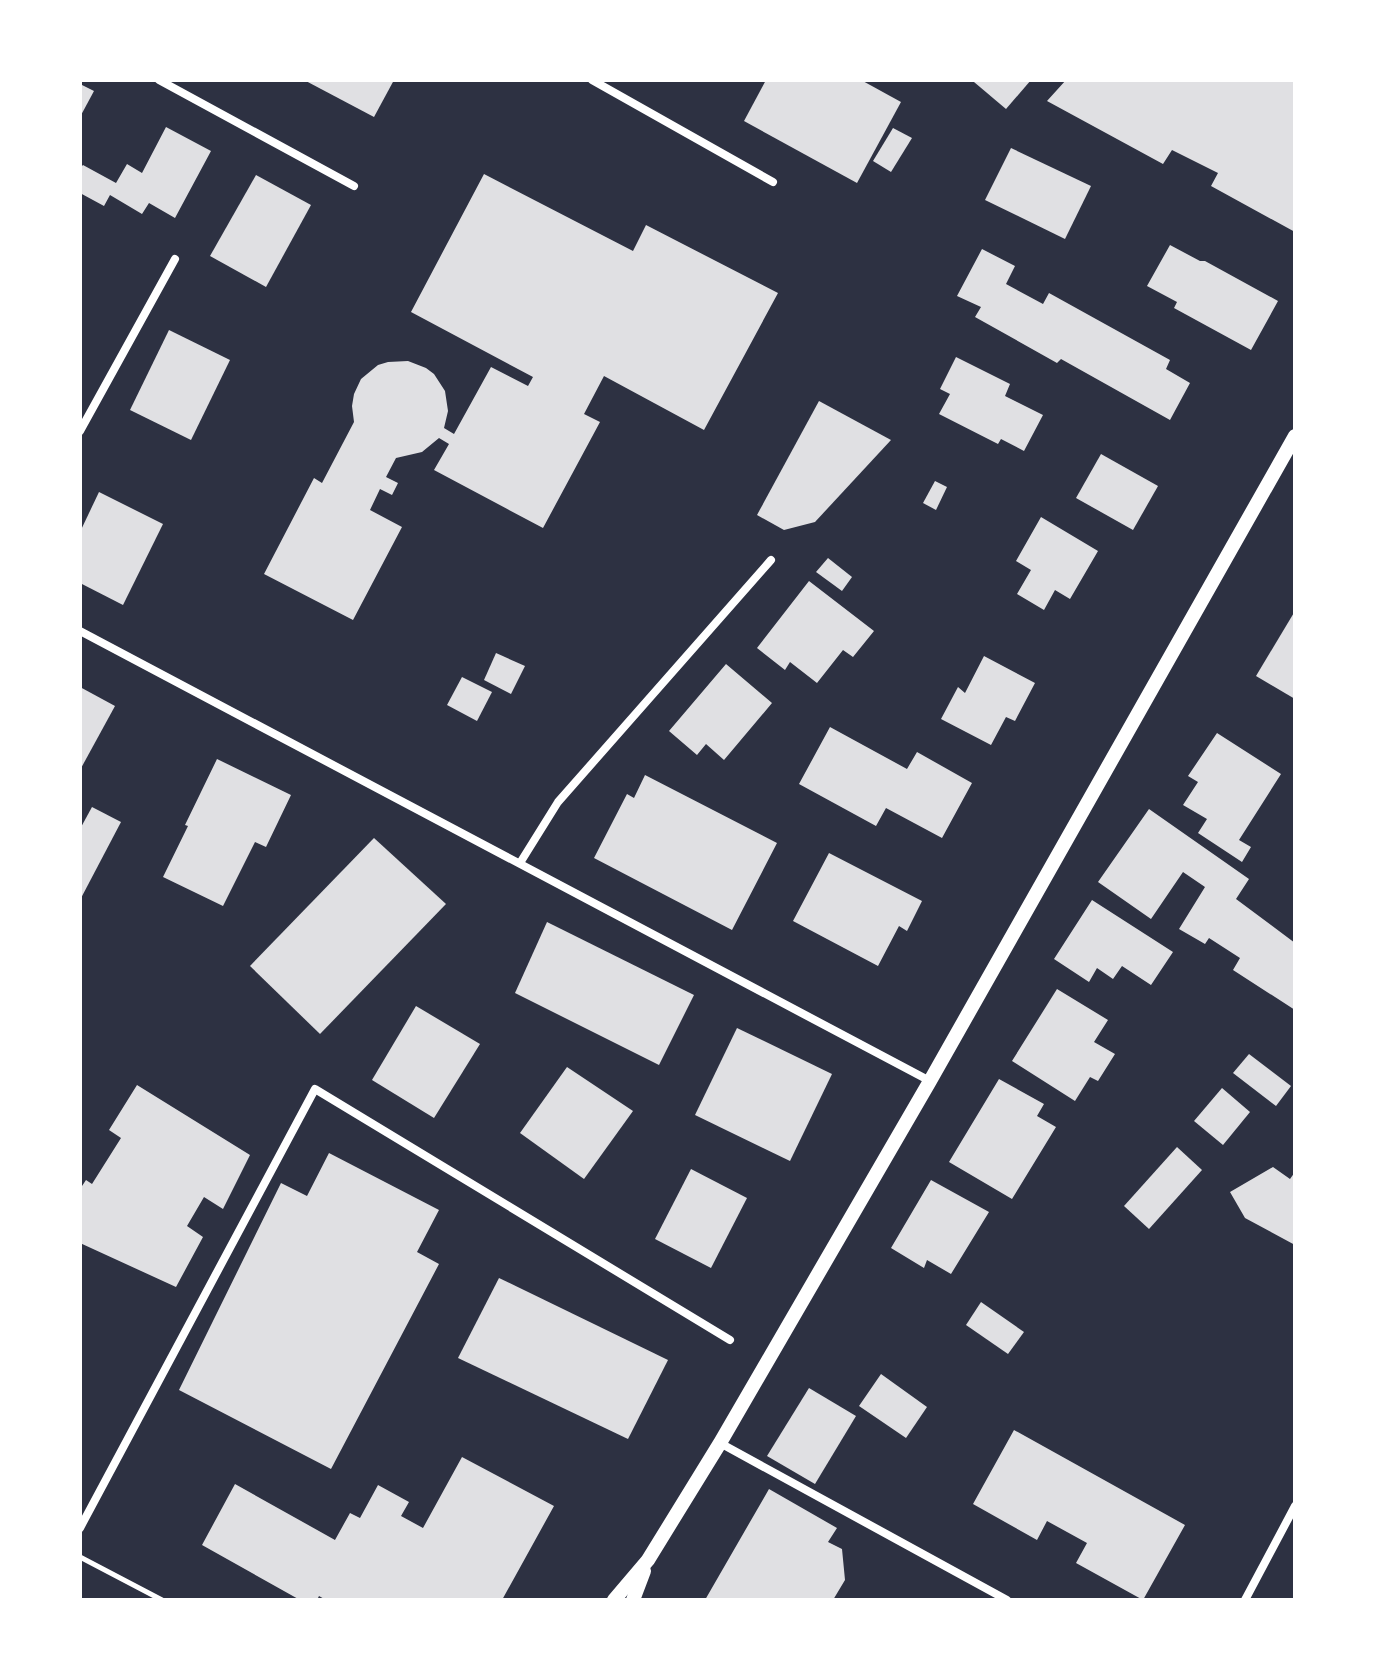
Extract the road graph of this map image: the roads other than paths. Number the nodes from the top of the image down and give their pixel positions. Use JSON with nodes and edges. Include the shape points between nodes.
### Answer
{"nodes":[{"id":1,"x":159,"y":80,"type":"edge"},
{"id":2,"x":592,"y":80,"type":"edge"},
{"id":3,"x":773,"y":182,"type":"dead end"},
{"id":4,"x":354,"y":186,"type":"dead end"},
{"id":5,"x":175,"y":259,"type":"dead end"},
{"id":6,"x":80,"y":431,"type":"edge"},
{"id":7,"x":1295,"y":436,"type":"edge"},
{"id":8,"x":771,"y":560,"type":"dead end"},
{"id":9,"x":80,"y":631,"type":"edge"},
{"id":10,"x":520,"y":863,"type":"junction"},
{"id":11,"x":930,"y":1081,"type":"junction"},
{"id":12,"x":730,"y":1340,"type":"dead end"},
{"id":13,"x":720,"y":1443,"type":"junction"},
{"id":14,"x":1295,"y":1506,"type":"edge"},
{"id":15,"x":80,"y":1528,"type":"edge"},
{"id":16,"x":648,"y":1560,"type":"junction"},
{"id":17,"x":614,"y":1600,"type":"edge"},
{"id":18,"x":633,"y":1600,"type":"edge"},
{"id":19,"x":1007,"y":1600,"type":"edge"},
{"id":20,"x":1245,"y":1600,"type":"edge"}],
"edges":[{"from":1,"to":4,"type":"street"},
{"from":2,"to":3,"type":"street"},
{"from":5,"to":6,"type":"street"},
{"from":7,"to":11,"type":"street"},
{"from":8,"to":10,"type":"street","via":[[558,802]]},
{"from":9,"to":10,"type":"street"},
{"from":10,"to":11,"type":"street"},
{"from":11,"to":13,"type":"street"},
{"from":12,"to":15,"type":"street","via":[[315,1089]]},
{"from":13,"to":16,"type":"street"},
{"from":13,"to":19,"type":"street"},
{"from":14,"to":20,"type":"street"},
{"from":16,"to":17,"type":"street"},
{"from":16,"to":18,"type":"street"}]}
